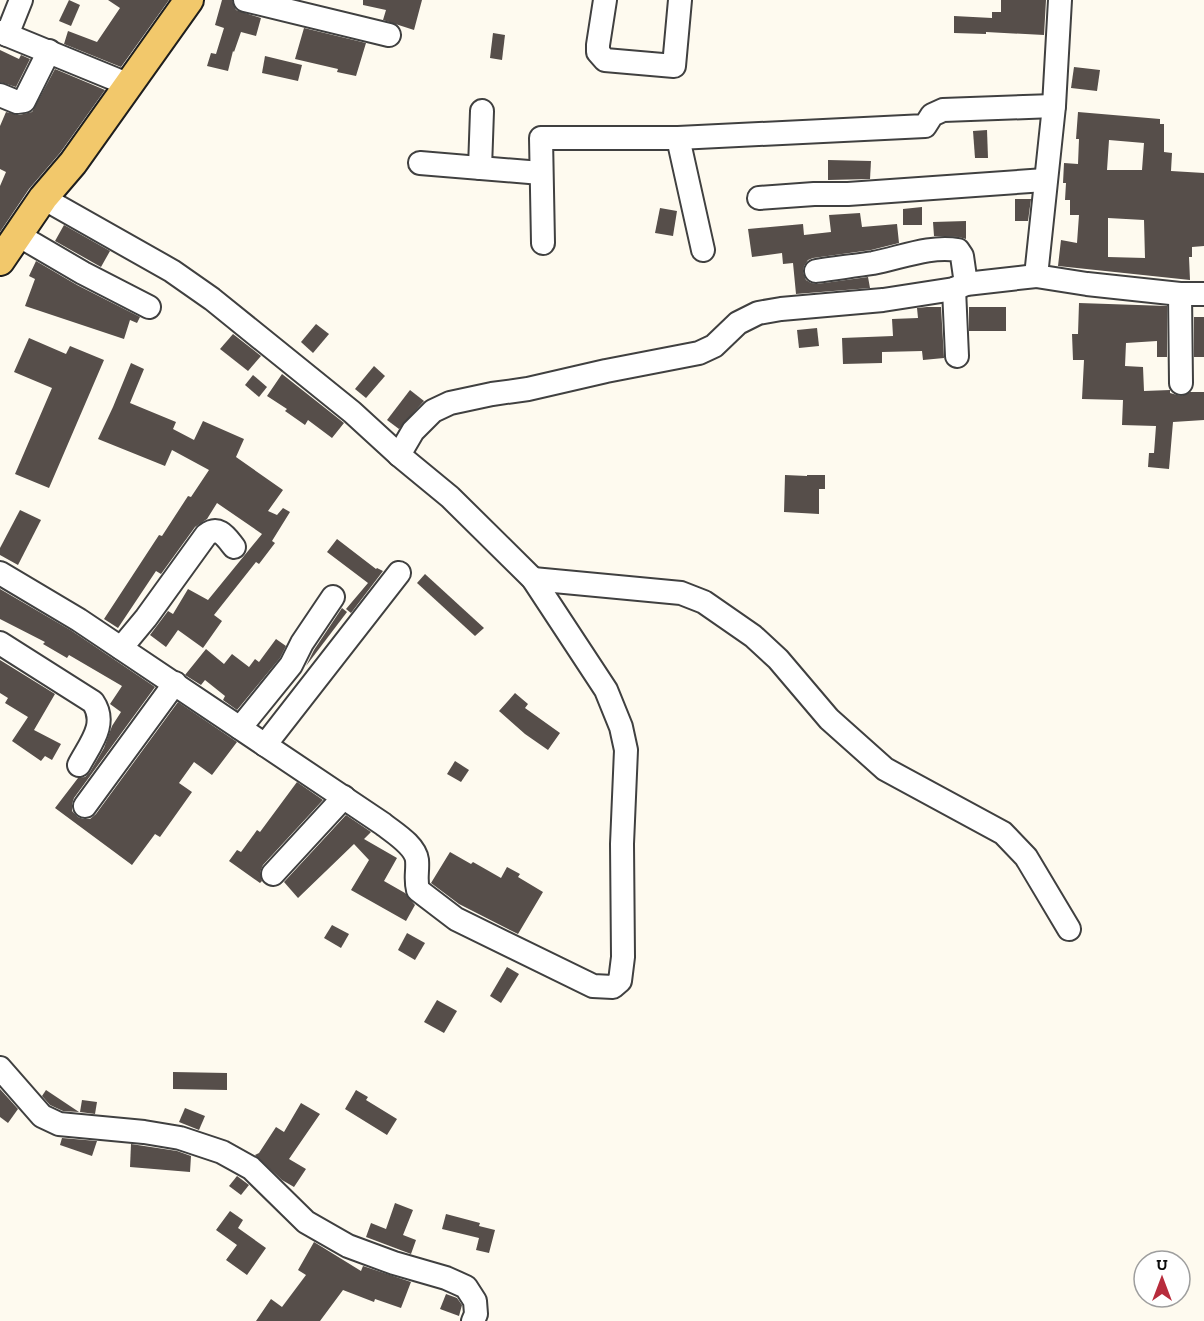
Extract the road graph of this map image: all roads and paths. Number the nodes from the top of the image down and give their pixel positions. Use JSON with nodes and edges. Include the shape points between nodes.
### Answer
{"nodes":[{"id":1,"x":21,"y":0,"type":"edge"},
{"id":2,"x":189,"y":0,"type":"edge"},
{"id":3,"x":244,"y":0,"type":"edge"},
{"id":4,"x":605,"y":0,"type":"edge"},
{"id":5,"x":680,"y":0,"type":"edge"},
{"id":6,"x":1060,"y":0,"type":"edge"},
{"id":7,"x":3,"y":33,"type":"edge"},
{"id":8,"x":389,"y":35,"type":"dead end"},
{"id":9,"x":49,"y":51,"type":"junction"},
{"id":10,"x":127,"y":84,"type":"junction"},
{"id":11,"x":0,"y":94,"type":"edge"},
{"id":12,"x":1054,"y":106,"type":"junction"},
{"id":13,"x":482,"y":111,"type":"dead end"},
{"id":14,"x":678,"y":138,"type":"junction"},
{"id":15,"x":420,"y":163,"type":"dead end"},
{"id":16,"x":480,"y":168,"type":"junction"},
{"id":17,"x":542,"y":173,"type":"junction"},
{"id":18,"x":1045,"y":180,"type":"junction"},
{"id":19,"x":43,"y":198,"type":"junction"},
{"id":20,"x":759,"y":198,"type":"dead end"},
{"id":21,"x":18,"y":235,"type":"junction"},
{"id":22,"x":543,"y":243,"type":"dead end"},
{"id":23,"x":703,"y":250,"type":"dead end"},
{"id":24,"x":0,"y":261,"type":"edge"},
{"id":25,"x":816,"y":271,"type":"dead end"},
{"id":26,"x":1036,"y":276,"type":"junction"},
{"id":27,"x":960,"y":287,"type":"junction"},
{"id":28,"x":1180,"y":294,"type":"junction"},
{"id":29,"x":1204,"y":294,"type":"edge"},
{"id":30,"x":149,"y":307,"type":"dead end"},
{"id":31,"x":957,"y":356,"type":"dead end"},
{"id":32,"x":1181,"y":383,"type":"dead end"},
{"id":33,"x":399,"y":455,"type":"junction"},
{"id":34,"x":234,"y":547,"type":"dead end"},
{"id":35,"x":0,"y":573,"type":"edge"},
{"id":36,"x":399,"y":573,"type":"dead end"},
{"id":37,"x":533,"y":579,"type":"junction"},
{"id":38,"x":333,"y":597,"type":"dead end"},
{"id":39,"x":0,"y":643,"type":"edge"},
{"id":40,"x":121,"y":648,"type":"junction"},
{"id":41,"x":175,"y":683,"type":"junction"},
{"id":42,"x":240,"y":728,"type":"junction"},
{"id":43,"x":265,"y":745,"type":"junction"},
{"id":44,"x":79,"y":765,"type":"dead end"},
{"id":45,"x":344,"y":797,"type":"junction"},
{"id":46,"x":85,"y":806,"type":"dead end"},
{"id":47,"x":273,"y":874,"type":"dead end"},
{"id":48,"x":1069,"y":928,"type":"dead end"},
{"id":49,"x":0,"y":1068,"type":"edge"},
{"id":50,"x":473,"y":1321,"type":"edge"}],
"edges":[{"from":1,"to":7,"type":"street"},
{"from":2,"to":10,"type":"main road"},
{"from":3,"to":8,"type":"street"},
{"from":4,"to":5,"type":"street","via":[[598,45],[605,60],[674,66]]},
{"from":6,"to":12,"type":"street"},
{"from":7,"to":9,"type":"street"},
{"from":9,"to":10,"type":"street"},
{"from":9,"to":11,"type":"street","via":[[24,101]]},
{"from":10,"to":19,"type":"main road","via":[[73,163]]},
{"from":12,"to":14,"type":"street","via":[[944,110],[932,115],[926,126]]},
{"from":12,"to":18,"type":"street"},
{"from":13,"to":16,"type":"street"},
{"from":14,"to":17,"type":"street","via":[[541,138]]},
{"from":14,"to":23,"type":"street"},
{"from":15,"to":16,"type":"street"},
{"from":16,"to":17,"type":"street"},
{"from":17,"to":22,"type":"street"},
{"from":18,"to":20,"type":"street"},
{"from":18,"to":26,"type":"street"},
{"from":19,"to":21,"type":"main road"},
{"from":19,"to":33,"type":"street","via":[[212,298]]},
{"from":21,"to":24,"type":"main road"},
{"from":21,"to":30,"type":"street"},
{"from":25,"to":27,"type":"street","via":[[950,249],[958,250],[962,256]]},
{"from":26,"to":27,"type":"street"},
{"from":26,"to":28,"type":"street"},
{"from":27,"to":31,"type":"street"},
{"from":27,"to":33,"type":"street","via":[[883,300],[758,313],[699,353],[450,403],[433,411],[413,431]]},
{"from":28,"to":29,"type":"street"},
{"from":28,"to":32,"type":"street"},
{"from":33,"to":37,"type":"street","via":[[450,497]]},
{"from":34,"to":40,"type":"street","via":[[219,531],[206,535]]},
{"from":35,"to":40,"type":"street"},
{"from":36,"to":43,"type":"street"},
{"from":37,"to":45,"type":"street","via":[[606,690],[621,726],[626,780],[620,981],[613,987],[593,986],[456,919],[418,890],[413,851]]},
{"from":37,"to":48,"type":"street","via":[[681,593],[704,602],[778,658],[829,719],[885,769],[1003,833],[1026,857]]},
{"from":38,"to":42,"type":"street","via":[[291,665]]},
{"from":39,"to":44,"type":"street","via":[[97,708],[99,729]]},
{"from":40,"to":41,"type":"street"},
{"from":41,"to":42,"type":"street"},
{"from":41,"to":46,"type":"street"},
{"from":42,"to":43,"type":"street"},
{"from":43,"to":45,"type":"street"},
{"from":45,"to":47,"type":"street"},
{"from":49,"to":50,"type":"street","via":[[42,1116],[59,1124],[180,1138],[222,1152],[251,1168],[306,1222],[348,1246],[466,1287],[475,1301]]}]}
